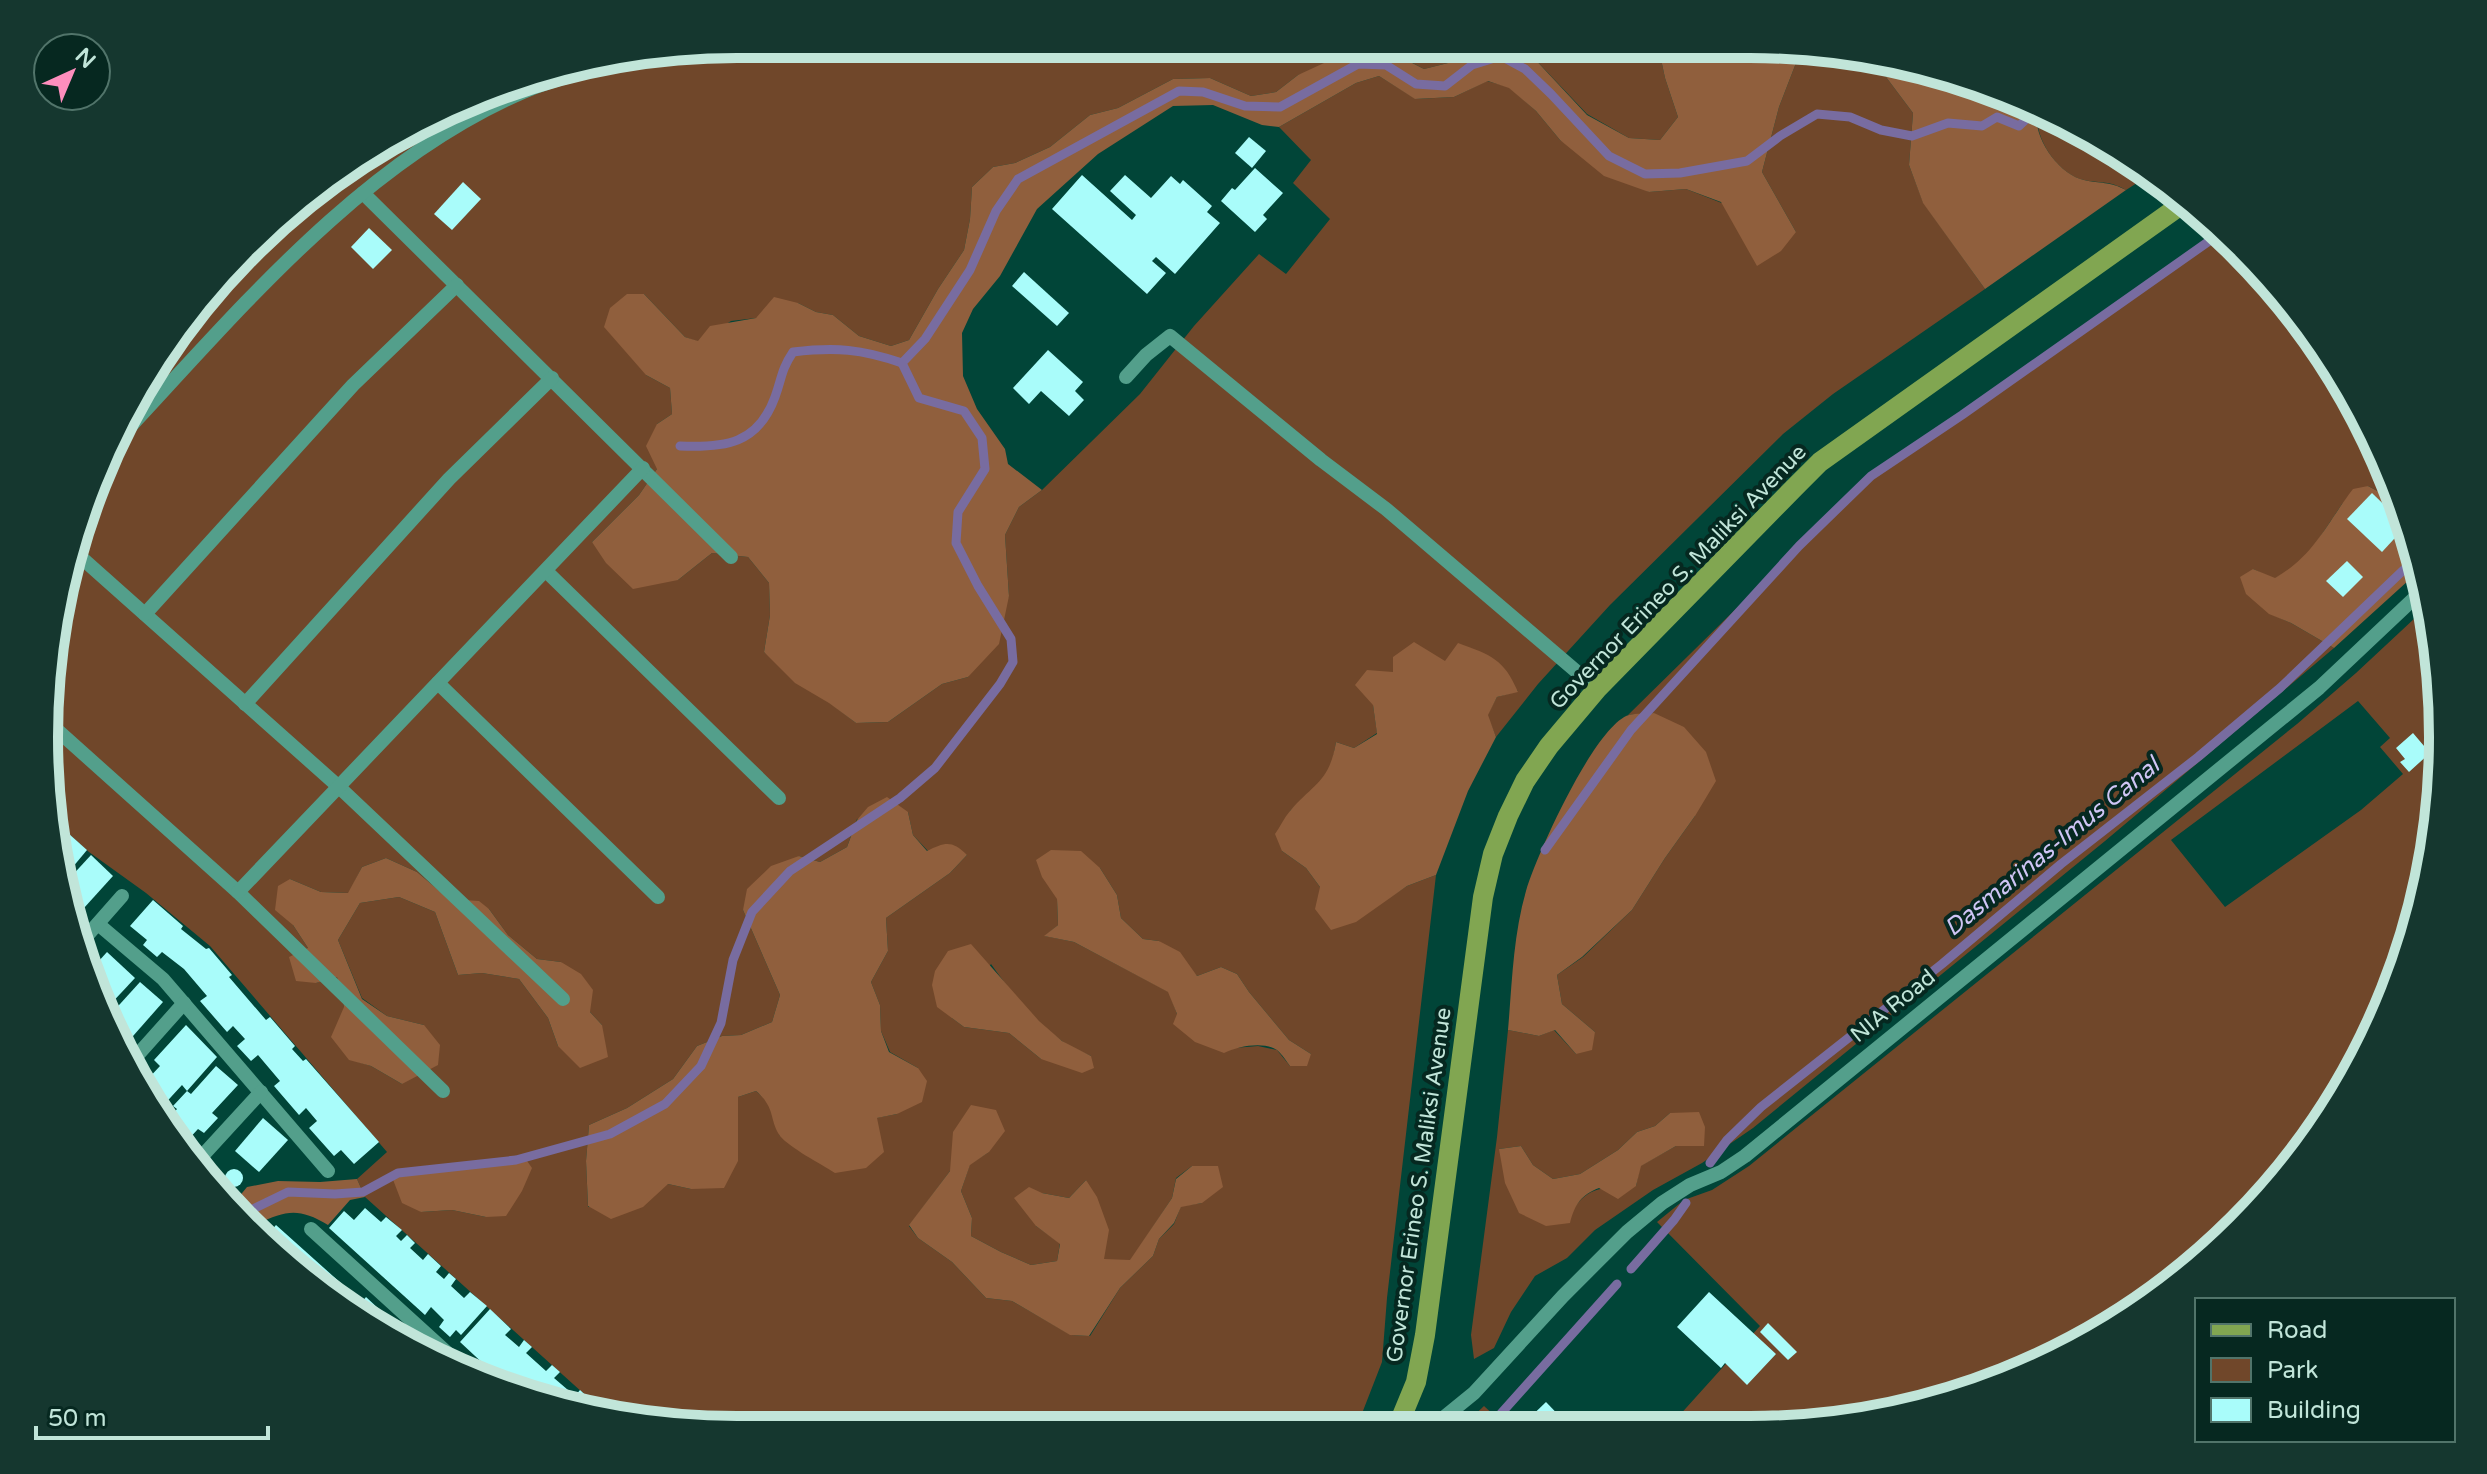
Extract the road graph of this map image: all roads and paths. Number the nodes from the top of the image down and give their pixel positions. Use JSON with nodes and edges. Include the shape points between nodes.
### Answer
{"nodes":[{"id":1,"x":518,"y":94,"type":"edge"},
{"id":2,"x":363,"y":193,"type":"junction"},
{"id":3,"x":2176,"y":209,"type":"edge"},
{"id":4,"x":457,"y":285,"type":"junction"},
{"id":5,"x":1126,"y":377,"type":"dead end"},
{"id":6,"x":552,"y":378,"type":"junction"},
{"id":7,"x":137,"y":419,"type":"edge"},
{"id":8,"x":643,"y":468,"type":"junction"},
{"id":9,"x":731,"y":557,"type":"dead end"},
{"id":10,"x":82,"y":558,"type":"edge"},
{"id":11,"x":546,"y":571,"type":"junction"},
{"id":12,"x":2414,"y":598,"type":"edge"},
{"id":13,"x":145,"y":614,"type":"junction"},
{"id":14,"x":438,"y":683,"type":"junction"},
{"id":15,"x":1597,"y":689,"type":"junction"},
{"id":16,"x":245,"y":704,"type":"junction"},
{"id":17,"x":58,"y":731,"type":"edge"},
{"id":18,"x":339,"y":787,"type":"junction"},
{"id":19,"x":779,"y":798,"type":"dead end"},
{"id":20,"x":238,"y":892,"type":"junction"},
{"id":21,"x":122,"y":896,"type":"dead end"},
{"id":22,"x":658,"y":897,"type":"dead end"},
{"id":23,"x":98,"y":924,"type":"junction"},
{"id":24,"x":88,"y":935,"type":"edge"},
{"id":25,"x":563,"y":999,"type":"dead end"},
{"id":26,"x":184,"y":1003,"type":"junction"},
{"id":27,"x":138,"y":1055,"type":"edge"},
{"id":28,"x":443,"y":1091,"type":"dead end"},
{"id":29,"x":261,"y":1092,"type":"junction"},
{"id":30,"x":203,"y":1156,"type":"edge"},
{"id":31,"x":328,"y":1171,"type":"dead end"},
{"id":32,"x":311,"y":1229,"type":"dead end"},
{"id":33,"x":434,"y":1344,"type":"edge"},
{"id":34,"x":1402,"y":1416,"type":"edge"},
{"id":35,"x":1446,"y":1416,"type":"edge"}],
"edges":[{"from":1,"to":2,"type":"street","via":[[418,150]]},
{"from":2,"to":4,"type":"street"},
{"from":2,"to":7,"type":"street","via":[[258,290]]},
{"from":3,"to":15,"type":"main road","name":"Governor Erineo S. Maliksi Avenue","via":[[1820,462]]},
{"from":4,"to":6,"type":"street"},
{"from":4,"to":13,"type":"street","via":[[353,385]]},
{"from":5,"to":15,"type":"street","via":[[1170,336],[1399,520]]},
{"from":6,"to":8,"type":"street"},
{"from":6,"to":16,"type":"street","via":[[449,479]]},
{"from":8,"to":9,"type":"street"},
{"from":8,"to":11,"type":"street"},
{"from":10,"to":13,"type":"street"},
{"from":11,"to":14,"type":"street"},
{"from":11,"to":19,"type":"street"},
{"from":12,"to":35,"type":"street","name":"NIA Road","via":[[2319,688],[1745,1156],[1681,1191],[1627,1232]]},
{"from":13,"to":16,"type":"street"},
{"from":14,"to":18,"type":"street"},
{"from":14,"to":22,"type":"street"},
{"from":15,"to":34,"type":"main road","name":"Governor Erineo S. Maliksi Avenue","via":[[1525,781],[1493,854],[1425,1335],[1416,1382]]},
{"from":16,"to":18,"type":"street"},
{"from":17,"to":20,"type":"street"},
{"from":18,"to":20,"type":"street"},
{"from":18,"to":25,"type":"street"},
{"from":20,"to":28,"type":"street"},
{"from":21,"to":23,"type":"street"},
{"from":23,"to":24,"type":"street"},
{"from":23,"to":26,"type":"street"},
{"from":26,"to":27,"type":"street"},
{"from":26,"to":29,"type":"street"},
{"from":29,"to":30,"type":"street"},
{"from":29,"to":31,"type":"street"},
{"from":32,"to":33,"type":"street"}]}
